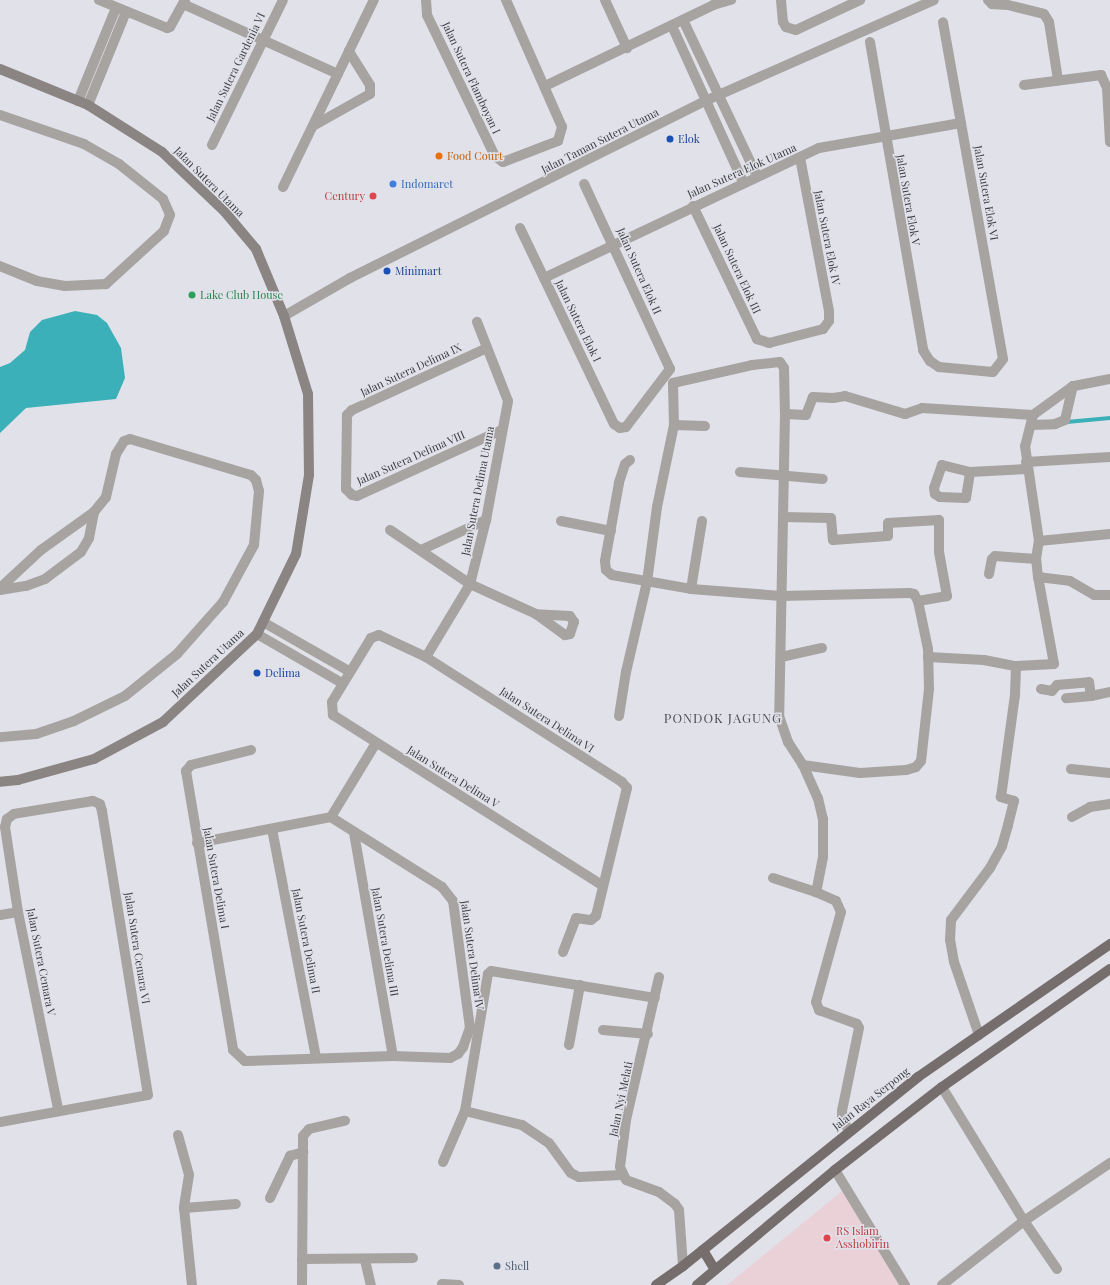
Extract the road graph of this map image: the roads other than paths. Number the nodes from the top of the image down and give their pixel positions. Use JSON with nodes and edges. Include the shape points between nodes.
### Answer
{"nodes":[{"id":1,"x":99,"y":0,"type":"edge"},
{"id":2,"x":283,"y":0,"type":"edge"},
{"id":3,"x":374,"y":0,"type":"edge"},
{"id":4,"x":426,"y":0,"type":"edge"},
{"id":5,"x":506,"y":0,"type":"edge"},
{"id":6,"x":605,"y":0,"type":"edge"},
{"id":7,"x":731,"y":0,"type":"edge"},
{"id":8,"x":781,"y":0,"type":"edge"},
{"id":9,"x":860,"y":0,"type":"edge"},
{"id":10,"x":934,"y":0,"type":"edge"},
{"id":11,"x":988,"y":0,"type":"edge"},
{"id":12,"x":184,"y":2,"type":"edge"},
{"id":13,"x":712,"y":3,"type":"edge"},
{"id":14,"x":116,"y":8,"type":"junction"},
{"id":15,"x":126,"y":12,"type":"junction"},
{"id":16,"x":683,"y":20,"type":"junction"},
{"id":17,"x":943,"y":22,"type":"dead end"},
{"id":18,"x":672,"y":26,"type":"junction"},
{"id":19,"x":262,"y":41,"type":"junction"},
{"id":20,"x":870,"y":42,"type":"dead end"},
{"id":21,"x":628,"y":48,"type":"junction"},
{"id":22,"x":349,"y":51,"type":"junction"},
{"id":23,"x":0,"y":69,"type":"edge"},
{"id":24,"x":338,"y":74,"type":"junction"},
{"id":25,"x":1058,"y":80,"type":"junction"},
{"id":26,"x":1024,"y":85,"type":"dead end"},
{"id":27,"x":545,"y":86,"type":"junction"},
{"id":28,"x":719,"y":95,"type":"junction"},
{"id":29,"x":78,"y":101,"type":"junction"},
{"id":30,"x":705,"y":101,"type":"junction"},
{"id":31,"x":88,"y":105,"type":"junction"},
{"id":32,"x":0,"y":115,"type":"edge"},
{"id":33,"x":960,"y":123,"type":"junction"},
{"id":34,"x":313,"y":126,"type":"junction"},
{"id":35,"x":885,"y":136,"type":"junction"},
{"id":36,"x":1110,"y":142,"type":"edge"},
{"id":37,"x":212,"y":145,"type":"dead end"},
{"id":38,"x":800,"y":158,"type":"junction"},
{"id":39,"x":756,"y":176,"type":"junction"},
{"id":40,"x":743,"y":182,"type":"junction"},
{"id":41,"x":584,"y":184,"type":"dead end"},
{"id":42,"x":284,"y":187,"type":"dead end"},
{"id":43,"x":693,"y":206,"type":"junction"},
{"id":44,"x":520,"y":228,"type":"dead end"},
{"id":45,"x":613,"y":243,"type":"junction"},
{"id":46,"x":0,"y":266,"type":"edge"},
{"id":47,"x":544,"y":278,"type":"junction"},
{"id":48,"x":284,"y":316,"type":"junction"},
{"id":49,"x":477,"y":322,"type":"dead end"},
{"id":50,"x":760,"y":342,"type":"joint"},
{"id":51,"x":487,"y":348,"type":"junction"},
{"id":52,"x":930,"y":361,"type":"joint"},
{"id":53,"x":1110,"y":379,"type":"edge"},
{"id":54,"x":1073,"y":386,"type":"junction"},
{"id":55,"x":785,"y":414,"type":"junction"},
{"id":56,"x":1032,"y":420,"type":"junction"},
{"id":57,"x":614,"y":424,"type":"joint"},
{"id":58,"x":674,"y":425,"type":"junction"},
{"id":59,"x":705,"y":426,"type":"dead end"},
{"id":60,"x":502,"y":430,"type":"junction"},
{"id":61,"x":1110,"y":457,"type":"edge"},
{"id":62,"x":630,"y":460,"type":"dead end"},
{"id":63,"x":1026,"y":465,"type":"junction"},
{"id":64,"x":740,"y":472,"type":"dead end"},
{"id":65,"x":970,"y":472,"type":"dead end"},
{"id":66,"x":784,"y":477,"type":"junction"},
{"id":67,"x":823,"y":479,"type":"dead end"},
{"id":68,"x":352,"y":495,"type":"joint"},
{"id":69,"x":94,"y":512,"type":"junction"},
{"id":70,"x":783,"y":517,"type":"junction"},
{"id":71,"x":486,"y":520,"type":"junction"},
{"id":72,"x":561,"y":521,"type":"dead end"},
{"id":73,"x":702,"y":521,"type":"dead end"},
{"id":74,"x":390,"y":530,"type":"dead end"},
{"id":75,"x":610,"y":531,"type":"junction"},
{"id":76,"x":1110,"y":534,"type":"edge"},
{"id":77,"x":1038,"y":541,"type":"junction"},
{"id":78,"x":421,"y":550,"type":"junction"},
{"id":79,"x":1036,"y":559,"type":"junction"},
{"id":80,"x":989,"y":574,"type":"dead end"},
{"id":81,"x":1038,"y":577,"type":"junction"},
{"id":82,"x":647,"y":582,"type":"junction"},
{"id":83,"x":470,"y":584,"type":"junction"},
{"id":84,"x":691,"y":588,"type":"junction"},
{"id":85,"x":0,"y":589,"type":"edge"},
{"id":86,"x":1110,"y":595,"type":"edge"},
{"id":87,"x":781,"y":596,"type":"junction"},
{"id":88,"x":918,"y":601,"type":"junction"},
{"id":89,"x":536,"y":614,"type":"dead end"},
{"id":90,"x":263,"y":622,"type":"junction"},
{"id":91,"x":257,"y":634,"type":"junction"},
{"id":92,"x":822,"y":648,"type":"dead end"},
{"id":93,"x":426,"y":657,"type":"junction"},
{"id":94,"x":781,"y":657,"type":"junction"},
{"id":95,"x":928,"y":657,"type":"junction"},
{"id":96,"x":1016,"y":666,"type":"junction"},
{"id":97,"x":349,"y":671,"type":"junction"},
{"id":98,"x":342,"y":683,"type":"junction"},
{"id":99,"x":1041,"y":689,"type":"dead end"},
{"id":100,"x":1110,"y":692,"type":"edge"},
{"id":101,"x":1091,"y":696,"type":"junction"},
{"id":102,"x":1066,"y":698,"type":"dead end"},
{"id":103,"x":620,"y":716,"type":"dead end"},
{"id":104,"x":0,"y":737,"type":"edge"},
{"id":105,"x":376,"y":743,"type":"junction"},
{"id":106,"x":251,"y":750,"type":"dead end"},
{"id":107,"x":803,"y":764,"type":"junction"},
{"id":108,"x":1071,"y":769,"type":"dead end"},
{"id":109,"x":1110,"y":773,"type":"edge"},
{"id":110,"x":0,"y":782,"type":"edge"},
{"id":111,"x":1110,"y":804,"type":"edge"},
{"id":112,"x":331,"y":817,"type":"junction"},
{"id":113,"x":1072,"y":817,"type":"dead end"},
{"id":114,"x":7,"y":819,"type":"joint"},
{"id":115,"x":272,"y":829,"type":"junction"},
{"id":116,"x":354,"y":833,"type":"junction"},
{"id":117,"x":197,"y":843,"type":"junction"},
{"id":118,"x":773,"y":878,"type":"dead end"},
{"id":119,"x":602,"y":885,"type":"junction"},
{"id":120,"x":816,"y":892,"type":"junction"},
{"id":121,"x":18,"y":912,"type":"junction"},
{"id":122,"x":0,"y":915,"type":"edge"},
{"id":123,"x":1110,"y":944,"type":"edge"},
{"id":124,"x":563,"y":952,"type":"dead end"},
{"id":125,"x":1110,"y":969,"type":"edge"},
{"id":126,"x":659,"y":977,"type":"dead end"},
{"id":127,"x":580,"y":985,"type":"junction"},
{"id":128,"x":655,"y":998,"type":"junction"},
{"id":129,"x":603,"y":1030,"type":"dead end"},
{"id":130,"x":648,"y":1034,"type":"junction"},
{"id":131,"x":979,"y":1035,"type":"junction"},
{"id":132,"x":569,"y":1045,"type":"dead end"},
{"id":133,"x":393,"y":1056,"type":"junction"},
{"id":134,"x":316,"y":1058,"type":"junction"},
{"id":135,"x":942,"y":1087,"type":"junction"},
{"id":136,"x":58,"y":1110,"type":"junction"},
{"id":137,"x":465,"y":1111,"type":"junction"},
{"id":138,"x":345,"y":1121,"type":"dead end"},
{"id":139,"x":0,"y":1122,"type":"edge"},
{"id":140,"x":849,"y":1131,"type":"junction"},
{"id":141,"x":178,"y":1135,"type":"dead end"},
{"id":142,"x":303,"y":1152,"type":"junction"},
{"id":143,"x":443,"y":1162,"type":"dead end"},
{"id":144,"x":1110,"y":1163,"type":"edge"},
{"id":145,"x":835,"y":1170,"type":"junction"},
{"id":146,"x":622,"y":1175,"type":"junction"},
{"id":147,"x":270,"y":1198,"type":"dead end"},
{"id":148,"x":236,"y":1204,"type":"dead end"},
{"id":149,"x":184,"y":1208,"type":"junction"},
{"id":150,"x":1024,"y":1221,"type":"junction"},
{"id":151,"x":703,"y":1250,"type":"junction"},
{"id":152,"x":413,"y":1258,"type":"dead end"},
{"id":153,"x":302,"y":1259,"type":"junction"},
{"id":154,"x":365,"y":1260,"type":"junction"},
{"id":155,"x":683,"y":1266,"type":"junction"},
{"id":156,"x":1057,"y":1269,"type":"dead end"},
{"id":157,"x":715,"y":1270,"type":"junction"},
{"id":158,"x":442,"y":1284,"type":"dead end"},
{"id":159,"x":192,"y":1285,"type":"edge"},
{"id":160,"x":302,"y":1285,"type":"edge"},
{"id":161,"x":371,"y":1285,"type":"edge"},
{"id":162,"x":459,"y":1285,"type":"edge"},
{"id":163,"x":656,"y":1285,"type":"edge"},
{"id":164,"x":696,"y":1285,"type":"edge"},
{"id":165,"x":905,"y":1285,"type":"edge"},
{"id":166,"x":942,"y":1285,"type":"edge"}],
"edges":[{"from":1,"to":14,"type":"street"},
{"from":2,"to":19,"type":"street","name":"Jalan Sutera Gardenia VI"},
{"from":3,"to":22,"type":"street"},
{"from":4,"to":27,"type":"street","name":"Jalan Sutera Flamboyan I","via":[[427,15],[495,156],[502,162],[558,141],[562,135],[562,127]]},
{"from":5,"to":27,"type":"street"},
{"from":6,"to":21,"type":"street"},
{"from":7,"to":13,"type":"street"},
{"from":8,"to":9,"type":"street","via":[[783,22],[786,27],[796,30]]},
{"from":10,"to":28,"type":"street","name":"Jalan Taman Sutera Utama"},
{"from":11,"to":25,"type":"street","via":[[992,4],[1008,5],[1044,14],[1050,22]]},
{"from":12,"to":15,"type":"street","via":[[167,28]]},
{"from":12,"to":19,"type":"street"},
{"from":13,"to":16,"type":"street"},
{"from":14,"to":15,"type":"street"},
{"from":14,"to":29,"type":"street"},
{"from":15,"to":31,"type":"street"},
{"from":16,"to":18,"type":"street"},
{"from":16,"to":28,"type":"street"},
{"from":17,"to":33,"type":"street","name":"Jalan Sutera Elok VI"},
{"from":18,"to":21,"type":"street"},
{"from":18,"to":30,"type":"street"},
{"from":19,"to":24,"type":"street"},
{"from":19,"to":37,"type":"street","name":"Jalan Sutera Gardenia VI"},
{"from":20,"to":35,"type":"street","name":"Jalan Sutera Elok V"},
{"from":21,"to":27,"type":"street"},
{"from":22,"to":24,"type":"street"},
{"from":22,"to":34,"type":"street","via":[[370,85],[370,94]]},
{"from":23,"to":29,"type":"street","name":"Jalan Sutera Utama"},
{"from":24,"to":34,"type":"street"},
{"from":25,"to":26,"type":"street"},
{"from":25,"to":36,"type":"street","via":[[1098,74],[1103,77],[1107,88]]},
{"from":28,"to":30,"type":"street","name":"Jalan Taman Sutera Utama"},
{"from":28,"to":39,"type":"street"},
{"from":29,"to":31,"type":"street","name":"Jalan Sutera Utama"},
{"from":30,"to":40,"type":"street"},
{"from":30,"to":48,"type":"street","name":"Jalan Taman Sutera Utama","via":[[350,278]]},
{"from":31,"to":48,"type":"street","name":"Jalan Sutera Utama","via":[[162,152],[225,212],[256,249]]},
{"from":32,"to":46,"type":"street","via":[[84,144],[119,164],[163,199],[170,215],[164,231],[106,284],[65,286],[37,281]]},
{"from":33,"to":35,"type":"street","name":"Jalan Sutera Elok Utama"},
{"from":33,"to":52,"type":"street","name":"Jalan Sutera Elok VI","via":[[1003,359],[993,372],[939,367]]},
{"from":34,"to":42,"type":"street"},
{"from":35,"to":38,"type":"street","name":"Jalan Sutera Elok Utama","via":[[834,144]]},
{"from":35,"to":52,"type":"street","name":"Jalan Sutera Elok V","via":[[923,350]]},
{"from":38,"to":39,"type":"street","name":"Jalan Sutera Elok Utama"},
{"from":38,"to":50,"type":"street","name":"Jalan Sutera Elok IV","via":[[829,322],[823,329],[768,343]]},
{"from":39,"to":40,"type":"street","name":"Jalan Sutera Elok Utama"},
{"from":40,"to":43,"type":"street","name":"Jalan Sutera Elok Utama"},
{"from":41,"to":45,"type":"street","name":"Jalan Sutera Elok II"},
{"from":43,"to":45,"type":"street","name":"Jalan Sutera Elok Utama"},
{"from":43,"to":50,"type":"street","name":"Jalan Sutera Elok III"},
{"from":44,"to":47,"type":"street","name":"Jalan Sutera Elok I"},
{"from":45,"to":47,"type":"street","name":"Jalan Sutera Elok Utama"},
{"from":45,"to":57,"type":"street","name":"Jalan Sutera Elok II","via":[[670,368],[626,427],[620,428]]},
{"from":47,"to":57,"type":"street","name":"Jalan Sutera Elok I"},
{"from":48,"to":90,"type":"street","name":"Jalan Sutera Utama","via":[[308,394],[309,475],[296,554]]},
{"from":49,"to":51,"type":"street","name":"Jalan Sutera Delima Utama"},
{"from":51,"to":60,"type":"street","name":"Jalan Sutera Delima Utama","via":[[507,394]]},
{"from":51,"to":68,"type":"street","name":"Jalan Sutera Delima IX","via":[[347,415],[346,489]]},
{"from":53,"to":54,"type":"street"},
{"from":54,"to":56,"type":"street"},
{"from":54,"to":56,"type":"street","via":[[1063,422]]},
{"from":55,"to":56,"type":"street","via":[[806,415],[813,397],[845,396],[905,414],[922,408]]},
{"from":55,"to":58,"type":"street","via":[[784,368],[780,362],[752,365],[673,383]]},
{"from":55,"to":66,"type":"street"},
{"from":56,"to":63,"type":"street","via":[[1025,446]]},
{"from":58,"to":59,"type":"street"},
{"from":58,"to":82,"type":"street","via":[[657,507]]},
{"from":60,"to":68,"type":"street","name":"Jalan Sutera Delima VIII","via":[[357,496]]},
{"from":60,"to":71,"type":"street","name":"Jalan Sutera Delima Utama"},
{"from":61,"to":63,"type":"street"},
{"from":62,"to":75,"type":"street","via":[[625,464],[618,484]]},
{"from":63,"to":65,"type":"street"},
{"from":63,"to":77,"type":"street"},
{"from":64,"to":66,"type":"street"},
{"from":66,"to":67,"type":"street"},
{"from":66,"to":70,"type":"street"},
{"from":69,"to":85,"type":"street","via":[[40,550]]},
{"from":69,"to":85,"type":"street","via":[[89,538],[81,552],[45,579],[26,586]]},
{"from":69,"to":104,"type":"street","via":[[106,497],[116,454],[124,441],[130,439],[251,475],[260,491],[254,545],[223,602],[177,654],[125,696],[74,722],[36,734]]},
{"from":70,"to":87,"type":"street"},
{"from":70,"to":88,"type":"street","via":[[831,518],[833,540],[888,536],[888,523],[938,520],[939,552],[947,596]]},
{"from":71,"to":78,"type":"street"},
{"from":71,"to":83,"type":"street","name":"Jalan Sutera Delima Utama"},
{"from":72,"to":75,"type":"street"},
{"from":73,"to":84,"type":"street"},
{"from":74,"to":78,"type":"street"},
{"from":75,"to":82,"type":"street","via":[[606,570],[612,575]]},
{"from":76,"to":77,"type":"street"},
{"from":77,"to":79,"type":"street"},
{"from":78,"to":83,"type":"street"},
{"from":79,"to":80,"type":"street","via":[[995,556]]},
{"from":79,"to":81,"type":"street"},
{"from":81,"to":86,"type":"street","via":[[1070,581],[1094,595]]},
{"from":81,"to":96,"type":"street","via":[[1054,664]]},
{"from":82,"to":84,"type":"street"},
{"from":82,"to":103,"type":"street","via":[[626,672]]},
{"from":83,"to":89,"type":"street"},
{"from":83,"to":93,"type":"street","name":"Jalan Sutera Delima Utama"},
{"from":84,"to":87,"type":"street"},
{"from":87,"to":88,"type":"street","via":[[909,593],[914,594]]},
{"from":87,"to":94,"type":"street"},
{"from":88,"to":95,"type":"street"},
{"from":90,"to":91,"type":"street","name":"Jalan Sutera Utama"},
{"from":90,"to":97,"type":"street"},
{"from":91,"to":98,"type":"street"},
{"from":91,"to":110,"type":"street","name":"Jalan Sutera Utama","via":[[163,722],[94,759],[18,780]]},
{"from":92,"to":94,"type":"street"},
{"from":93,"to":97,"type":"street","name":"Jalan Sutera Delima VI","via":[[374,635]]},
{"from":93,"to":119,"type":"street","name":"Jalan Sutera Delima VI","via":[[622,782],[627,788]]},
{"from":94,"to":107,"type":"street","via":[[779,716],[788,742]]},
{"from":95,"to":96,"type":"street","via":[[984,660]]},
{"from":95,"to":107,"type":"street","via":[[929,689],[921,761],[916,767],[860,773]]},
{"from":96,"to":131,"type":"street","via":[[1015,695],[1001,797],[1014,801],[1008,825],[1002,846],[990,868],[951,920],[950,940],[954,962]]},
{"from":97,"to":98,"type":"street","name":"Jalan Sutera Delima V"},
{"from":98,"to":105,"type":"street","name":"Jalan Sutera Delima V","via":[[332,702],[333,715]]},
{"from":99,"to":101,"type":"street","via":[[1052,690],[1057,685],[1089,682]]},
{"from":100,"to":101,"type":"street"},
{"from":101,"to":102,"type":"street"},
{"from":105,"to":112,"type":"street"},
{"from":105,"to":119,"type":"street","name":"Jalan Sutera Delima V"},
{"from":106,"to":117,"type":"street","name":"Jalan Sutera Delima I","via":[[188,766],[186,771]]},
{"from":107,"to":120,"type":"street","via":[[818,798],[822,819],[823,857]]},
{"from":108,"to":109,"type":"street"},
{"from":111,"to":113,"type":"street","via":[[1090,807]]},
{"from":112,"to":115,"type":"street"},
{"from":112,"to":116,"type":"street","name":"Jalan Sutera Delima IV"},
{"from":114,"to":121,"type":"street","name":"Jalan Sutera Cemara V","via":[[5,827]]},
{"from":114,"to":136,"type":"street","name":"Jalan Sutera Cemara VI","via":[[14,814],[93,801],[100,804],[148,1095]]},
{"from":115,"to":117,"type":"street"},
{"from":115,"to":134,"type":"street","name":"Jalan Sutera Delima II"},
{"from":116,"to":133,"type":"street","name":"Jalan Sutera Delima III"},
{"from":116,"to":133,"type":"street","name":"Jalan Sutera Delima IV","via":[[442,887],[453,901],[470,1028],[463,1047],[450,1058]]},
{"from":117,"to":134,"type":"street","name":"Jalan Sutera Delima I","via":[[234,1050],[238,1057],[245,1061]]},
{"from":118,"to":120,"type":"street"},
{"from":119,"to":124,"type":"street","name":"Jalan Sutera Delima VI","via":[[596,916],[590,920],[576,918]]},
{"from":120,"to":140,"type":"street","via":[[836,901],[841,912],[817,1007],[857,1024],[860,1032],[842,1112],[842,1118]]},
{"from":121,"to":122,"type":"street"},
{"from":121,"to":136,"type":"street","name":"Jalan Sutera Cemara V"},
{"from":123,"to":131,"type":"main road","name":"Jalan Raya Serpong"},
{"from":125,"to":135,"type":"main road"},
{"from":126,"to":128,"type":"street","name":"Jalan Nyi Melati"},
{"from":127,"to":128,"type":"street"},
{"from":127,"to":132,"type":"street"},
{"from":127,"to":137,"type":"street","via":[[495,970],[488,974]]},
{"from":128,"to":130,"type":"street","name":"Jalan Nyi Melati"},
{"from":129,"to":130,"type":"street"},
{"from":130,"to":146,"type":"street","name":"Jalan Nyi Melati","via":[[626,1120]]},
{"from":131,"to":140,"type":"main road","name":"Jalan Raya Serpong"},
{"from":133,"to":134,"type":"street"},
{"from":135,"to":145,"type":"main road"},
{"from":135,"to":150,"type":"street"},
{"from":136,"to":139,"type":"street"},
{"from":137,"to":143,"type":"street"},
{"from":137,"to":146,"type":"street","via":[[522,1125],[549,1143],[571,1173],[579,1177]]},
{"from":138,"to":142,"type":"street","via":[[309,1129],[303,1136]]},
{"from":140,"to":151,"type":"main road","name":"Jalan Raya Serpong"},
{"from":141,"to":149,"type":"street","via":[[189,1175]]},
{"from":142,"to":147,"type":"street","via":[[290,1156]]},
{"from":142,"to":153,"type":"street"},
{"from":144,"to":150,"type":"street"},
{"from":145,"to":157,"type":"main road"},
{"from":145,"to":165,"type":"street"},
{"from":146,"to":155,"type":"street","via":[[626,1180],[659,1192],[675,1204],[679,1210]]},
{"from":148,"to":149,"type":"street"},
{"from":149,"to":159,"type":"street"},
{"from":150,"to":156,"type":"street"},
{"from":150,"to":166,"type":"street"},
{"from":151,"to":155,"type":"main road","name":"Jalan Raya Serpong"},
{"from":151,"to":157,"type":"main road"},
{"from":152,"to":154,"type":"street"},
{"from":153,"to":154,"type":"street"},
{"from":153,"to":160,"type":"street"},
{"from":154,"to":161,"type":"street"},
{"from":155,"to":163,"type":"main road","name":"Jalan Raya Serpong"},
{"from":157,"to":164,"type":"main road"},
{"from":158,"to":162,"type":"street"}]}
